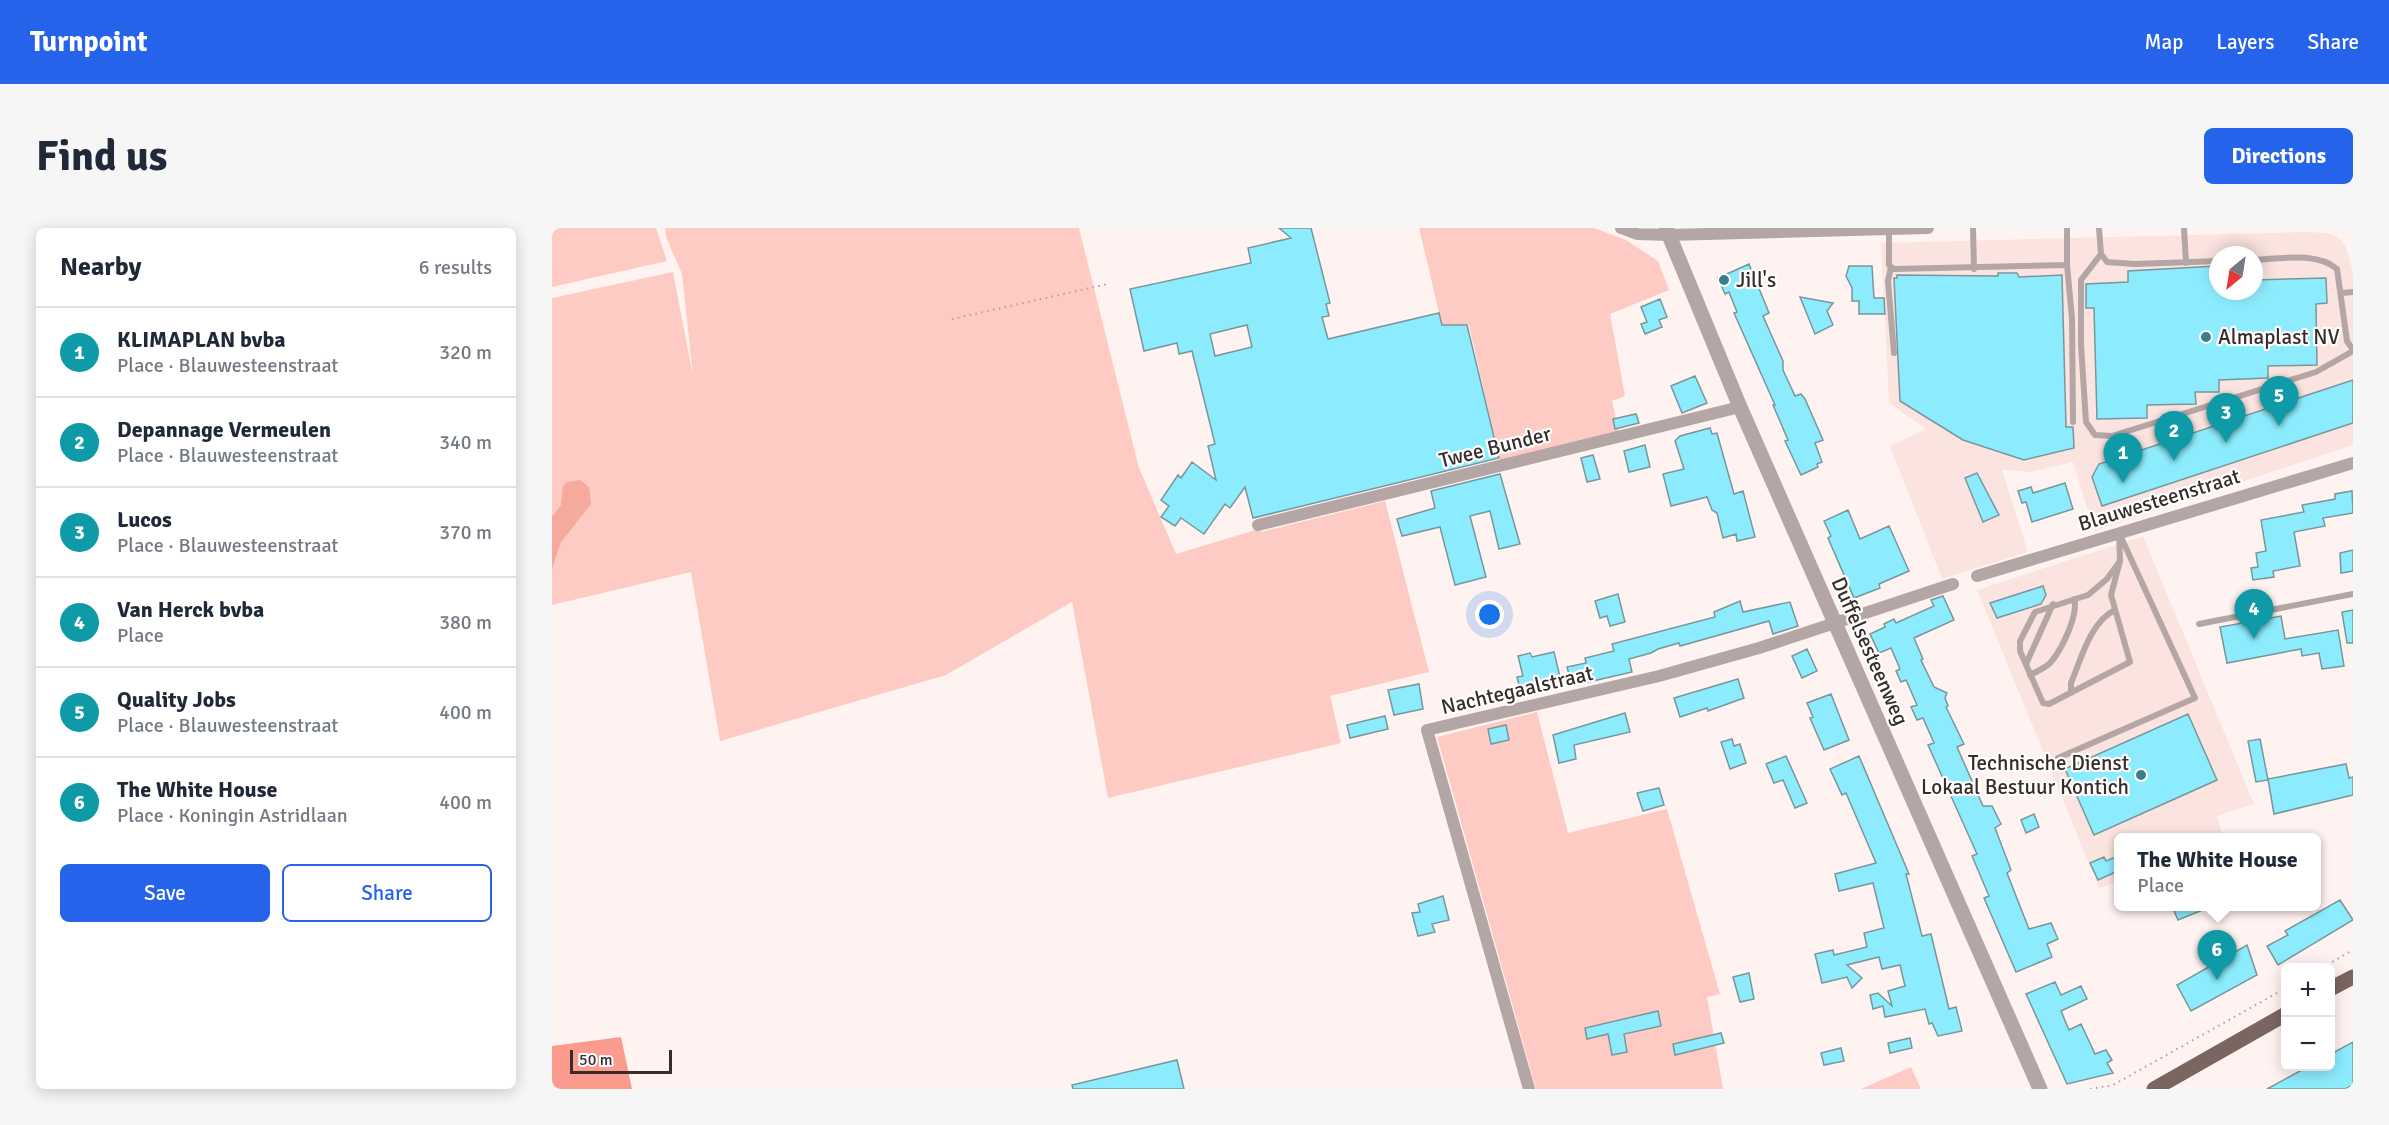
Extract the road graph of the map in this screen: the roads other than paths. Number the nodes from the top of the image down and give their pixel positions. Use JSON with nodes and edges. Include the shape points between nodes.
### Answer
{"nodes":[{"id":1,"x":1621,"y":228,"type":"edge"},
{"id":2,"x":1928,"y":228,"type":"edge"},
{"id":3,"x":1973,"y":228,"type":"edge"},
{"id":4,"x":2067,"y":228,"type":"edge"},
{"id":5,"x":2099,"y":228,"type":"edge"},
{"id":6,"x":2184,"y":228,"type":"edge"},
{"id":7,"x":1889,"y":229,"type":"edge"},
{"id":8,"x":1668,"y":232,"type":"edge"},
{"id":9,"x":2101,"y":254,"type":"junction"},
{"id":10,"x":2263,"y":260,"type":"edge"},
{"id":11,"x":2209,"y":261,"type":"edge"},
{"id":12,"x":2186,"y":262,"type":"junction"},
{"id":13,"x":2067,"y":266,"type":"junction"},
{"id":14,"x":1891,"y":267,"type":"junction"},
{"id":15,"x":1974,"y":268,"type":"junction"},
{"id":16,"x":2353,"y":292,"type":"edge"},
{"id":17,"x":2341,"y":294,"type":"junction"},
{"id":18,"x":2353,"y":351,"type":"edge"},
{"id":19,"x":1893,"y":353,"type":"dead end"},
{"id":20,"x":1740,"y":407,"type":"junction"},
{"id":21,"x":2073,"y":422,"type":"dead end"},
{"id":22,"x":2353,"y":463,"type":"edge"},
{"id":23,"x":1258,"y":525,"type":"dead end"},
{"id":24,"x":2119,"y":532,"type":"junction"},
{"id":25,"x":2120,"y":561,"type":"junction"},
{"id":26,"x":1977,"y":576,"type":"dead end"},
{"id":27,"x":1953,"y":584,"type":"dead end"},
{"id":28,"x":2100,"y":586,"type":"junction"},
{"id":29,"x":2353,"y":594,"type":"edge"},
{"id":30,"x":2111,"y":596,"type":"junction"},
{"id":31,"x":2074,"y":598,"type":"junction"},
{"id":32,"x":2053,"y":604,"type":"junction"},
{"id":33,"x":2115,"y":610,"type":"junction"},
{"id":34,"x":1835,"y":622,"type":"junction"},
{"id":35,"x":2199,"y":624,"type":"dead end"},
{"id":36,"x":2026,"y":664,"type":"junction"},
{"id":37,"x":2030,"y":675,"type":"junction"},
{"id":38,"x":2071,"y":693,"type":"junction"},
{"id":39,"x":2058,"y":758,"type":"dead end"},
{"id":40,"x":2353,"y":977,"type":"edge"},
{"id":41,"x":2335,"y":987,"type":"edge"},
{"id":42,"x":2281,"y":1017,"type":"edge"},
{"id":43,"x":1529,"y":1089,"type":"edge"},
{"id":44,"x":2040,"y":1089,"type":"edge"},
{"id":45,"x":2154,"y":1089,"type":"edge"}],
"edges":[{"from":1,"to":8,"type":"street","via":[[1637,234]]},
{"from":2,"to":7,"type":"street"},
{"from":3,"to":15,"type":"lane"},
{"from":4,"to":13,"type":"lane"},
{"from":5,"to":9,"type":"lane"},
{"from":6,"to":12,"type":"lane"},
{"from":7,"to":8,"type":"street"},
{"from":7,"to":14,"type":"lane"},
{"from":8,"to":20,"type":"street","name":"Duffelsesteenweg"},
{"from":9,"to":12,"type":"lane","via":[[2107,262]]},
{"from":9,"to":18,"type":"lane","via":[[2081,280],[2086,422],[2095,435],[2112,436],[2316,372]]},
{"from":10,"to":17,"type":"lane","via":[[2310,258],[2330,263],[2337,269]]},
{"from":11,"to":12,"type":"lane"},
{"from":13,"to":15,"type":"lane"},
{"from":13,"to":21,"type":"lane"},
{"from":14,"to":15,"type":"lane"},
{"from":14,"to":19,"type":"lane","via":[[1888,281]]},
{"from":16,"to":17,"type":"lane"},
{"from":17,"to":18,"type":"lane","via":[[2347,341]]},
{"from":20,"to":23,"type":"street","name":"Twee Bunder"},
{"from":20,"to":34,"type":"street","name":"Duffelsesteenweg"},
{"from":22,"to":24,"type":"street","name":"Blauwesteenstraat"},
{"from":24,"to":25,"type":"lane"},
{"from":24,"to":26,"type":"street","name":"Blauwesteenstraat"},
{"from":24,"to":39,"type":"lane","via":[[2195,698]]},
{"from":25,"to":28,"type":"lane"},
{"from":25,"to":30,"type":"lane"},
{"from":27,"to":34,"type":"street"},
{"from":28,"to":30,"type":"lane"},
{"from":28,"to":31,"type":"lane","via":[[2088,595]]},
{"from":29,"to":35,"type":"lane"},
{"from":30,"to":33,"type":"lane"},
{"from":31,"to":32,"type":"lane"},
{"from":31,"to":37,"type":"lane","via":[[2074,618],[2052,661]]},
{"from":32,"to":36,"type":"lane"},
{"from":32,"to":36,"type":"lane","via":[[2035,612],[2020,642]]},
{"from":33,"to":38,"type":"lane","via":[[2096,627],[2071,683]]},
{"from":33,"to":38,"type":"lane","via":[[2130,662]]},
{"from":34,"to":43,"type":"street","name":"Nachtegaalstraat","via":[[1659,676],[1427,730]]},
{"from":34,"to":44,"type":"street","name":"Duffelsesteenweg"},
{"from":36,"to":37,"type":"lane"},
{"from":37,"to":38,"type":"lane","via":[[2043,703]]},
{"from":40,"to":41,"type":"main road"},
{"from":42,"to":45,"type":"main road"}]}
